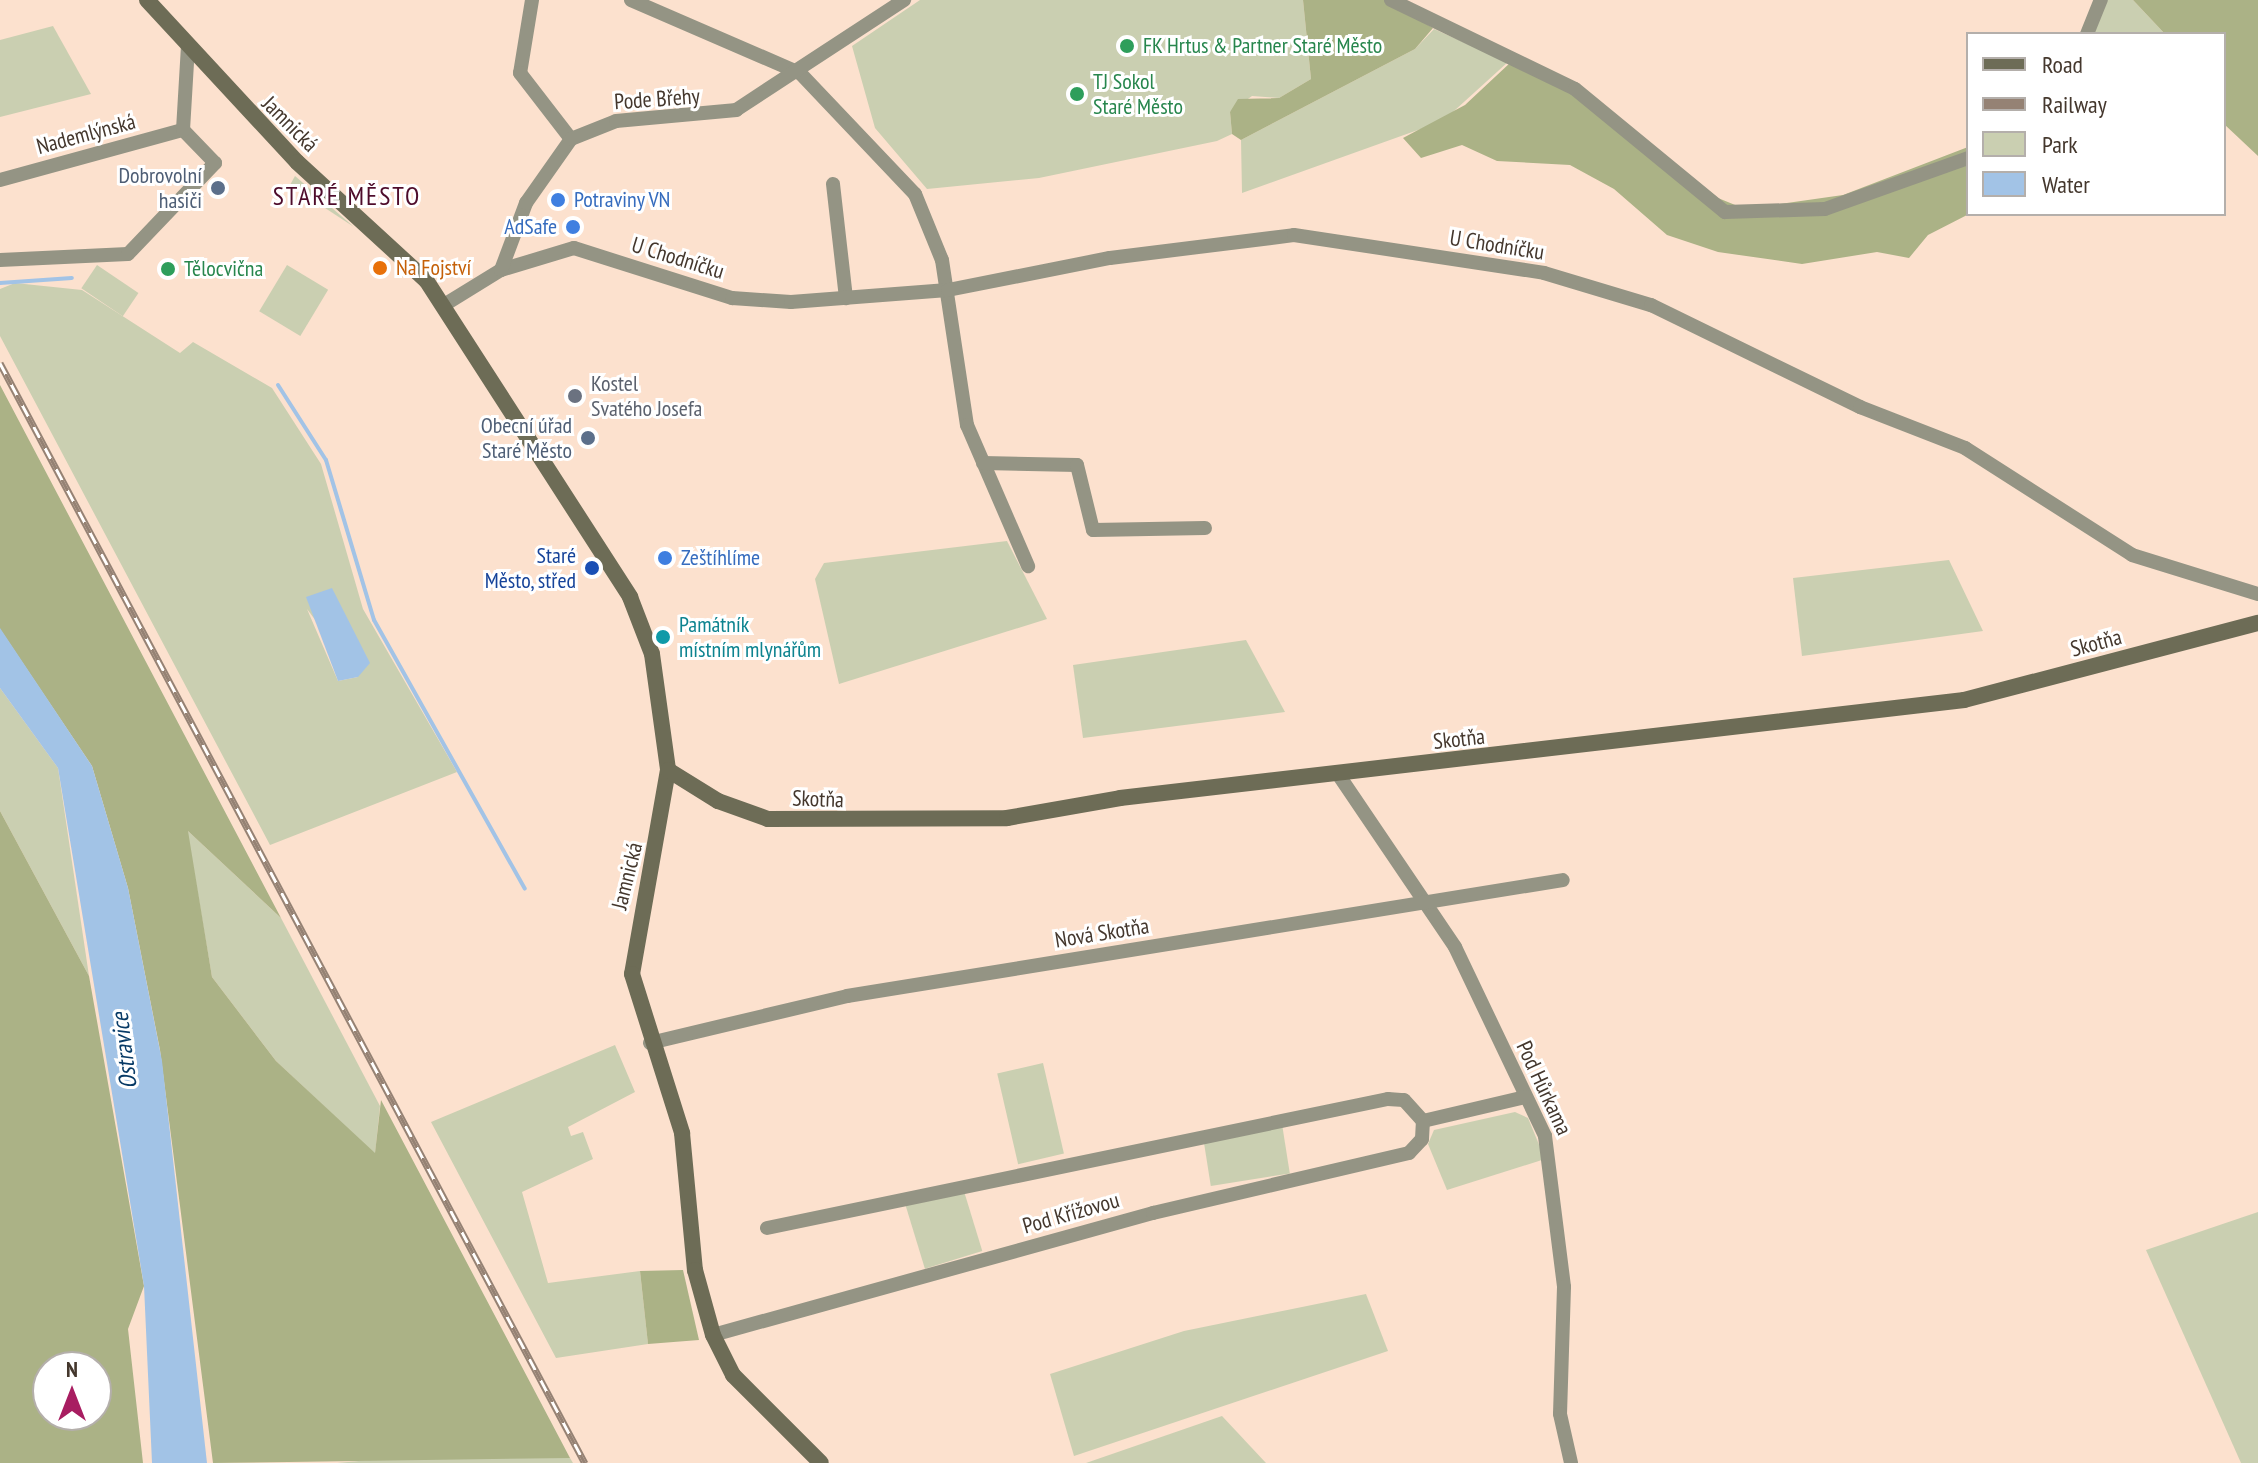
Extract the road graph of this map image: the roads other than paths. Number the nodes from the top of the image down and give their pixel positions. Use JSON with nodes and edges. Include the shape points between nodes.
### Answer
{"nodes":[{"id":1,"x":147,"y":0,"type":"edge"},
{"id":2,"x":532,"y":0,"type":"edge"},
{"id":3,"x":631,"y":0,"type":"edge"},
{"id":4,"x":904,"y":0,"type":"edge"},
{"id":5,"x":1391,"y":0,"type":"edge"},
{"id":6,"x":2101,"y":0,"type":"edge"},
{"id":7,"x":2088,"y":32,"type":"edge"},
{"id":8,"x":188,"y":45,"type":"junction"},
{"id":9,"x":800,"y":73,"type":"junction"},
{"id":10,"x":183,"y":130,"type":"junction"},
{"id":11,"x":571,"y":139,"type":"junction"},
{"id":12,"x":1966,"y":159,"type":"edge"},
{"id":13,"x":0,"y":180,"type":"edge"},
{"id":14,"x":833,"y":184,"type":"dead end"},
{"id":15,"x":0,"y":260,"type":"edge"},
{"id":16,"x":501,"y":270,"type":"junction"},
{"id":17,"x":948,"y":290,"type":"junction"},
{"id":18,"x":846,"y":298,"type":"junction"},
{"id":19,"x":444,"y":305,"type":"junction"},
{"id":20,"x":983,"y":463,"type":"junction"},
{"id":21,"x":1205,"y":528,"type":"dead end"},
{"id":22,"x":1028,"y":566,"type":"dead end"},
{"id":23,"x":2258,"y":594,"type":"edge"},
{"id":24,"x":2258,"y":623,"type":"edge"},
{"id":25,"x":668,"y":770,"type":"junction"},
{"id":26,"x":1338,"y":774,"type":"junction"},
{"id":27,"x":1563,"y":880,"type":"dead end"},
{"id":28,"x":1431,"y":906,"type":"junction"},
{"id":29,"x":650,"y":1043,"type":"junction"},
{"id":30,"x":1525,"y":1097,"type":"junction"},
{"id":31,"x":1423,"y":1121,"type":"junction"},
{"id":32,"x":767,"y":1228,"type":"dead end"},
{"id":33,"x":713,"y":1335,"type":"junction"},
{"id":34,"x":821,"y":1463,"type":"edge"},
{"id":35,"x":1571,"y":1463,"type":"edge"}],
"edges":[{"from":1,"to":8,"type":"main road","name":"Jamnická"},
{"from":2,"to":11,"type":"street","via":[[520,73]]},
{"from":3,"to":9,"type":"street"},
{"from":4,"to":9,"type":"street","name":"Pode Břehy"},
{"from":5,"to":12,"type":"street","via":[[1575,89],[1725,212],[1825,209]]},
{"from":6,"to":7,"type":"street"},
{"from":8,"to":10,"type":"street"},
{"from":8,"to":19,"type":"main road","name":"Jamnická"},
{"from":9,"to":11,"type":"street","name":"Pode Břehy","via":[[728,112],[616,121]]},
{"from":9,"to":17,"type":"street","via":[[915,194]]},
{"from":10,"to":13,"type":"street","name":"Nademlýnská"},
{"from":10,"to":15,"type":"street","via":[[215,163],[128,254]]},
{"from":11,"to":16,"type":"street","via":[[526,203]]},
{"from":14,"to":18,"type":"street"},
{"from":16,"to":18,"type":"street","name":"U Chodníčku","via":[[574,248],[732,298]]},
{"from":16,"to":19,"type":"street"},
{"from":17,"to":18,"type":"street","name":"U Chodníčku"},
{"from":17,"to":20,"type":"street","via":[[967,425]]},
{"from":17,"to":23,"type":"street","name":"U Chodníčku","via":[[1110,258],[1294,235],[1544,273],[1651,305],[2004,470],[2132,555]]},
{"from":19,"to":25,"type":"main road","name":"Jamnická","via":[[630,597],[652,654]]},
{"from":20,"to":21,"type":"street","via":[[1077,465],[1093,530]]},
{"from":20,"to":22,"type":"street"},
{"from":24,"to":26,"type":"main road","name":"Skotňa","via":[[1964,700]]},
{"from":25,"to":26,"type":"main road","name":"Skotňa","via":[[718,801],[811,823],[1007,818]]},
{"from":25,"to":29,"type":"main road","name":"Jamnická","via":[[631,962]]},
{"from":26,"to":28,"type":"street","name":"Pod Hůrkama"},
{"from":27,"to":28,"type":"street","name":"Nová Skotňa"},
{"from":28,"to":29,"type":"street","name":"Nová Skotňa","via":[[847,996]]},
{"from":28,"to":30,"type":"street","name":"Pod Hůrkama"},
{"from":29,"to":33,"type":"main road","name":"Jamnická","via":[[682,1133],[695,1270]]},
{"from":30,"to":31,"type":"street"},
{"from":30,"to":35,"type":"street","name":"Pod Hůrkama","via":[[1553,1164],[1564,1287],[1560,1414]]},
{"from":31,"to":32,"type":"street","name":"Pod Křížovou","via":[[1404,1100],[1388,1099]]},
{"from":31,"to":33,"type":"street","name":"Pod Křížovou","via":[[1422,1139],[1409,1153],[1153,1213]]},
{"from":33,"to":34,"type":"main road","name":"Jamnická","via":[[744,1391]]}]}
